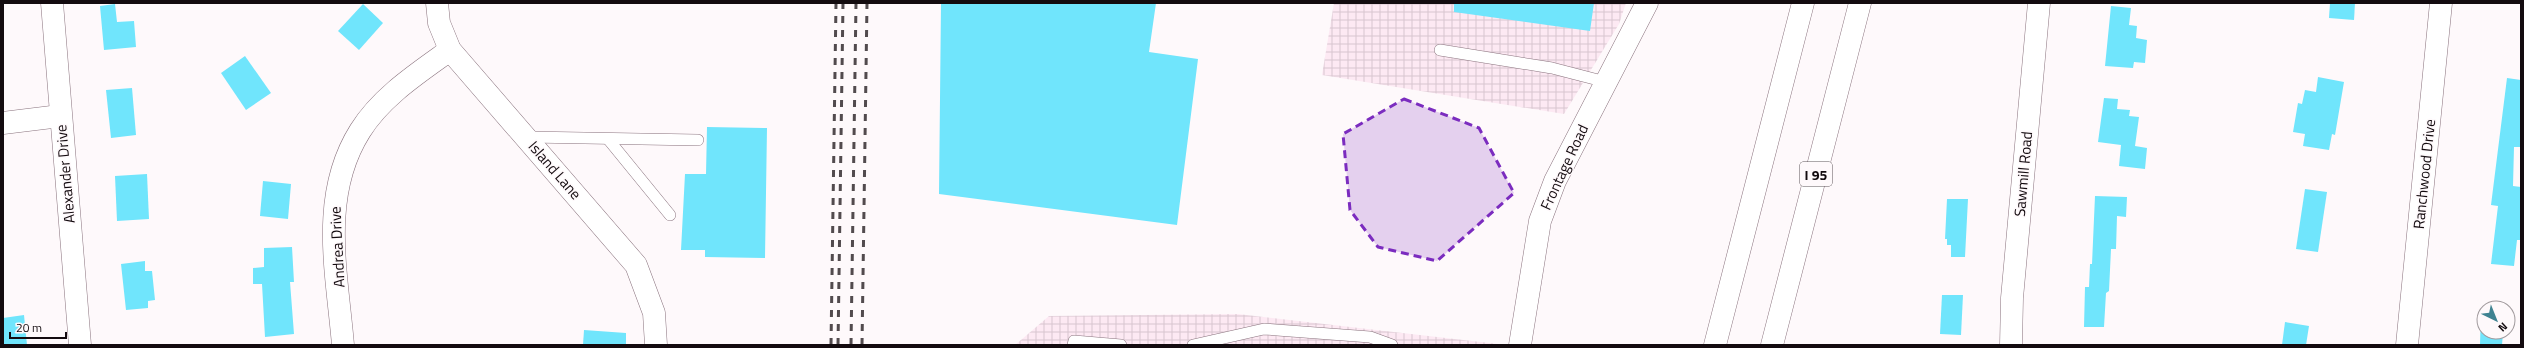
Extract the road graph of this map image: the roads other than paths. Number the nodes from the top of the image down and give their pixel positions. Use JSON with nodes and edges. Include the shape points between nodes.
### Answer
{"nodes":[{"id":1,"x":52,"y":3,"type":"edge"},
{"id":2,"x":437,"y":3,"type":"edge"},
{"id":3,"x":1647,"y":3,"type":"edge"},
{"id":4,"x":1803,"y":3,"type":"edge"},
{"id":5,"x":1860,"y":3,"type":"edge"},
{"id":6,"x":2039,"y":3,"type":"edge"},
{"id":7,"x":2441,"y":3,"type":"edge"},
{"id":8,"x":450,"y":50,"type":"junction"},
{"id":9,"x":1440,"y":50,"type":"dead end"},
{"id":10,"x":1606,"y":82,"type":"junction"},
{"id":11,"x":60,"y":116,"type":"junction"},
{"id":12,"x":3,"y":123,"type":"edge"},
{"id":13,"x":528,"y":137,"type":"junction"},
{"id":14,"x":608,"y":139,"type":"junction"},
{"id":15,"x":698,"y":140,"type":"dead end"},
{"id":16,"x":670,"y":215,"type":"dead end"},
{"id":17,"x":1074,"y":343,"type":"edge"},
{"id":18,"x":80,"y":345,"type":"edge"},
{"id":19,"x":343,"y":345,"type":"edge"},
{"id":20,"x":656,"y":345,"type":"edge"},
{"id":21,"x":1121,"y":345,"type":"edge"},
{"id":22,"x":1193,"y":345,"type":"edge"},
{"id":23,"x":1392,"y":345,"type":"edge"},
{"id":24,"x":1520,"y":345,"type":"edge"},
{"id":25,"x":1715,"y":345,"type":"edge"},
{"id":26,"x":1772,"y":345,"type":"edge"},
{"id":27,"x":2011,"y":345,"type":"edge"},
{"id":28,"x":2407,"y":345,"type":"edge"}],
"edges":[{"from":1,"to":11,"type":"main road","name":"Alexander Drive"},
{"from":2,"to":8,"type":"main road","name":"Island Lane","via":[[439,23]]},
{"from":3,"to":10,"type":"main road","name":"Frontage Road"},
{"from":4,"to":25,"type":"main road"},
{"from":5,"to":26,"type":"main road","number":"I 95"},
{"from":6,"to":27,"type":"main road","name":"Sawmill Road","via":[[2012,298]]},
{"from":7,"to":28,"type":"main road","name":"Ranchwood Drive"},
{"from":8,"to":13,"type":"main road","name":"Island Lane"},
{"from":8,"to":19,"type":"main road","name":"Andrea Drive","via":[[411,78],[360,130],[339,176],[334,198],[333,224]]},
{"from":9,"to":10,"type":"lane","via":[[1552,68]]},
{"from":10,"to":24,"type":"main road","name":"Frontage Road","via":[[1555,181],[1540,221]]},
{"from":11,"to":12,"type":"main road"},
{"from":11,"to":18,"type":"main road","name":"Alexander Drive"},
{"from":13,"to":14,"type":"lane"},
{"from":13,"to":20,"type":"main road","name":"Island Lane","via":[[636,265],[654,313]]},
{"from":14,"to":15,"type":"lane"},
{"from":14,"to":16,"type":"lane"},
{"from":17,"to":21,"type":"lane"},
{"from":22,"to":23,"type":"lane","via":[[1264,329],[1370,337]]}]}
